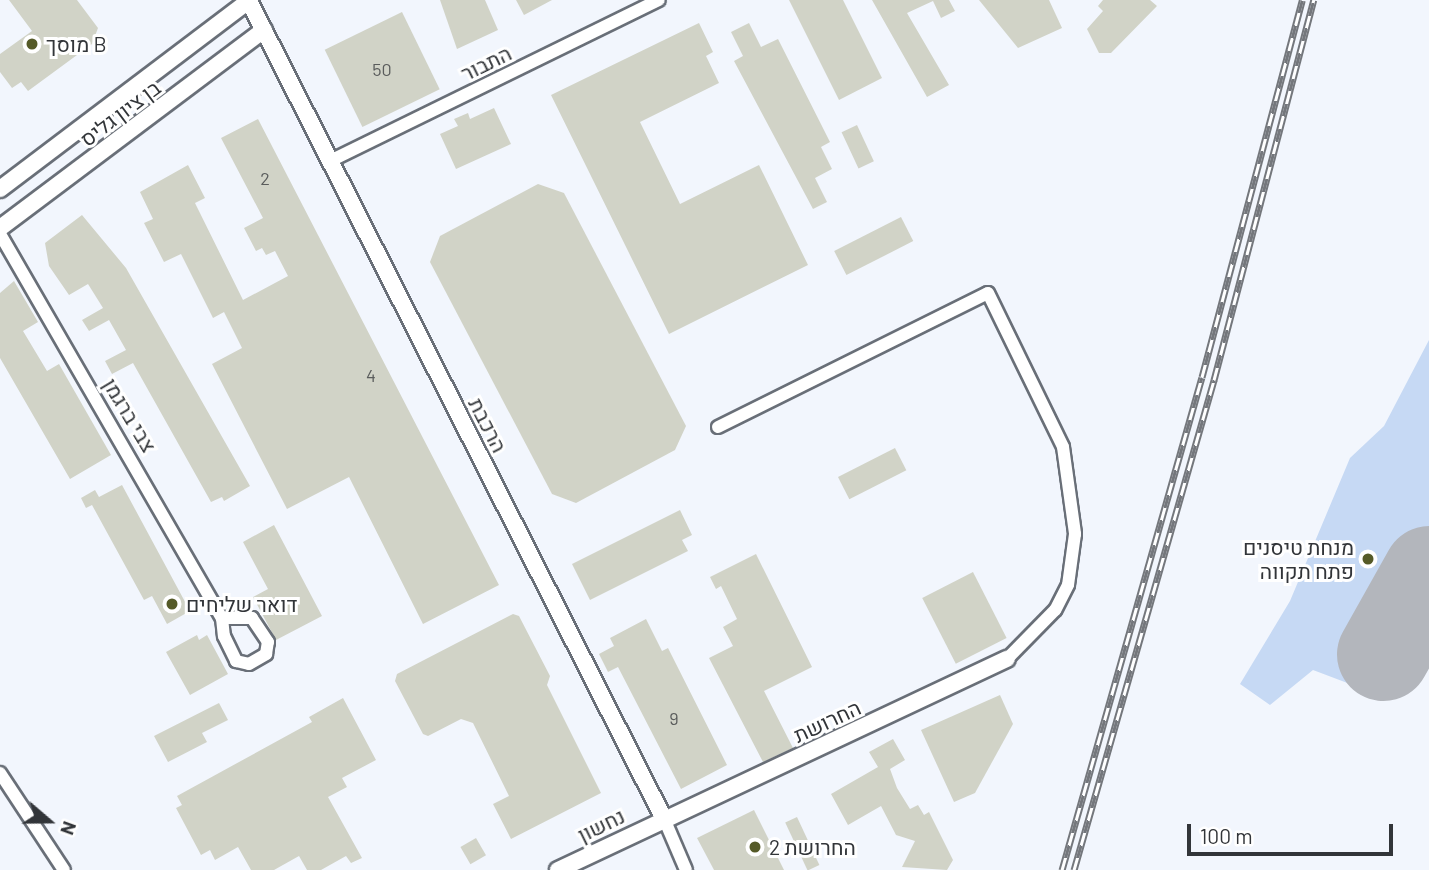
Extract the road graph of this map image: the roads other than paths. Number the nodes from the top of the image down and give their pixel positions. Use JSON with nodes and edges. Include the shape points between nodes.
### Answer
{"nodes":[{"id":1,"x":659,"y":0,"type":"edge"},
{"id":2,"x":249,"y":1,"type":"edge"},
{"id":3,"x":264,"y":30,"type":"junction"},
{"id":4,"x":330,"y":161,"type":"junction"},
{"id":5,"x":0,"y":189,"type":"edge"},
{"id":6,"x":0,"y":228,"type":"edge"},
{"id":7,"x":0,"y":234,"type":"edge"},
{"id":8,"x":718,"y":427,"type":"dead end"},
{"id":9,"x":222,"y":618,"type":"dead end"},
{"id":10,"x":1007,"y":659,"type":"joint"},
{"id":11,"x":0,"y":773,"type":"edge"},
{"id":12,"x":665,"y":821,"type":"junction"},
{"id":13,"x":64,"y":870,"type":"edge"},
{"id":14,"x":558,"y":870,"type":"edge"},
{"id":15,"x":686,"y":870,"type":"edge"}],
"edges":[{"from":1,"to":4,"type":"street","name":"התבור"},
{"from":2,"to":3,"type":"street","name":"הרכבת"},
{"from":2,"to":5,"type":"street","name":"בן ציון גליס"},
{"from":3,"to":4,"type":"street","name":"הרכבת"},
{"from":3,"to":6,"type":"street","name":"בן ציון גליס"},
{"from":4,"to":12,"type":"street","name":"הרכבת"},
{"from":7,"to":9,"type":"street","name":"צבי ברגמן"},
{"from":8,"to":10,"type":"street","via":[[988,293],[1063,447],[1075,534],[1068,585],[1055,610]]},
{"from":10,"to":12,"type":"street","name":"החרושת"},
{"from":11,"to":13,"type":"street"},
{"from":12,"to":14,"type":"street","name":"נחשון"},
{"from":12,"to":15,"type":"street","name":"הרכבת"}]}
